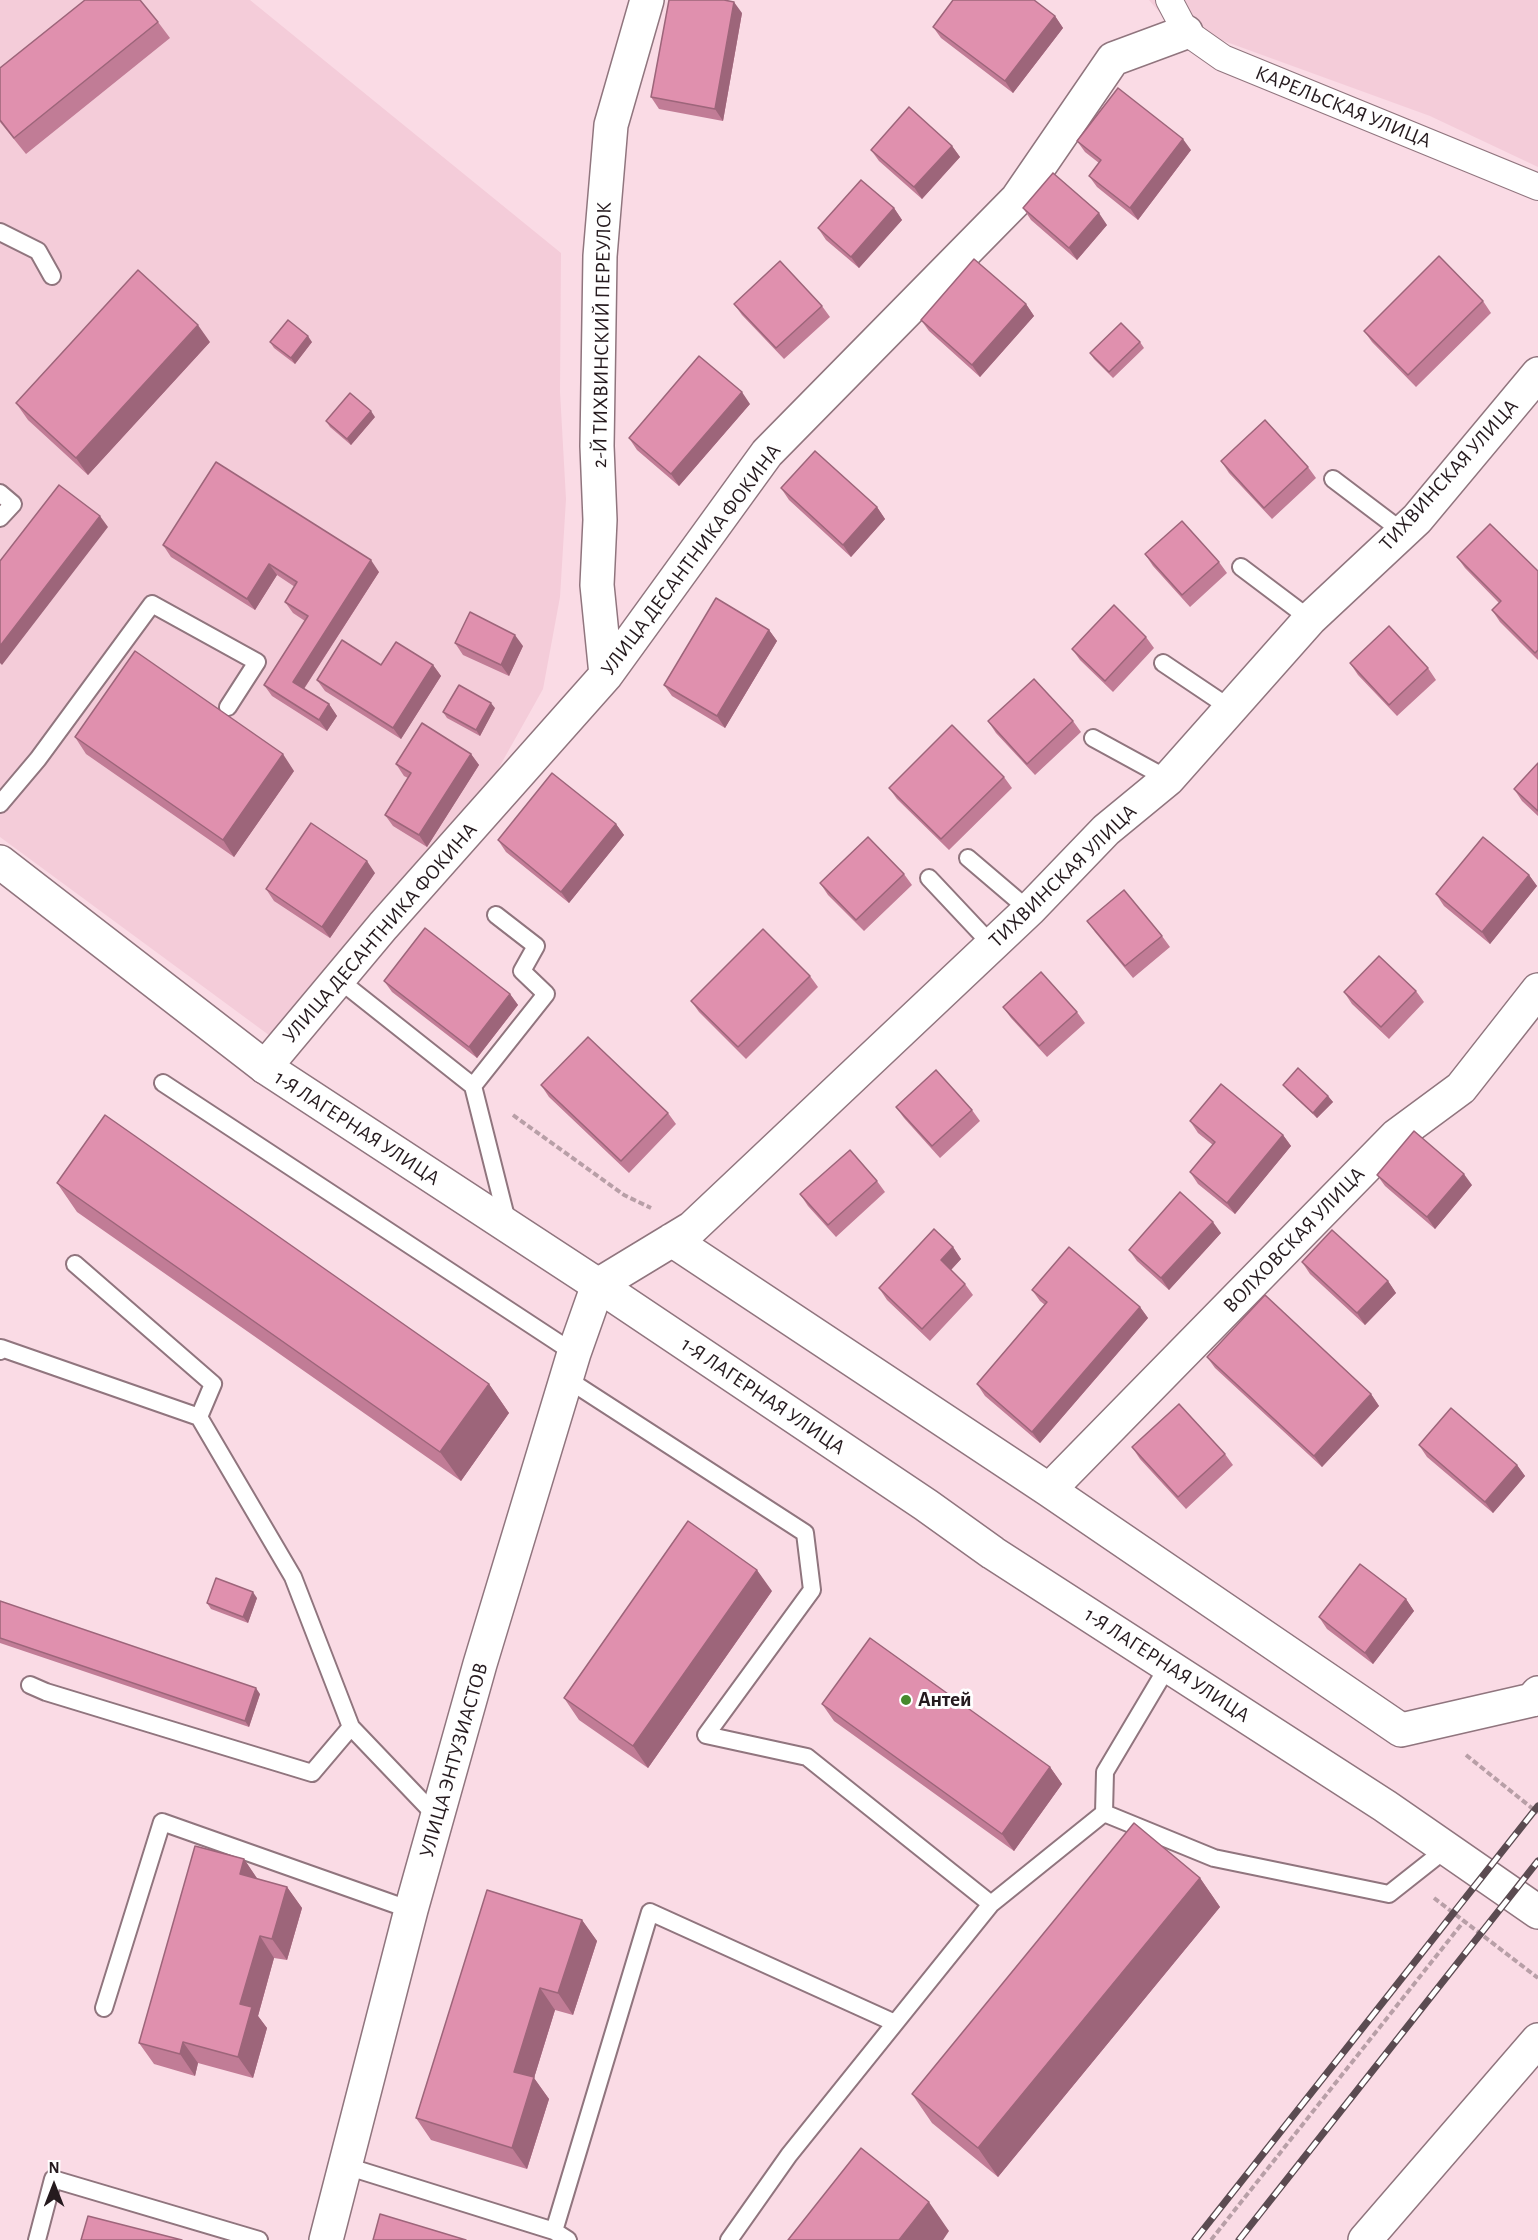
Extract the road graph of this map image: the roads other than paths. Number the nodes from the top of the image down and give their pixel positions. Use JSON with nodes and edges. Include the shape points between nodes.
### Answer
{"nodes":[{"id":1,"x":647,"y":0,"type":"edge"},
{"id":2,"x":1169,"y":0,"type":"edge"},
{"id":3,"x":1186,"y":32,"type":"junction"},
{"id":4,"x":1538,"y":187,"type":"edge"},
{"id":5,"x":0,"y":232,"type":"edge"},
{"id":6,"x":52,"y":276,"type":"dead end"},
{"id":7,"x":1538,"y":374,"type":"edge"},
{"id":8,"x":1333,"y":479,"type":"dead end"},
{"id":9,"x":0,"y":493,"type":"edge"},
{"id":10,"x":0,"y":518,"type":"edge"},
{"id":11,"x":1403,"y":532,"type":"junction"},
{"id":12,"x":1241,"y":567,"type":"dead end"},
{"id":13,"x":1310,"y":619,"type":"junction"},
{"id":14,"x":1164,"y":663,"type":"dead end"},
{"id":15,"x":606,"y":675,"type":"junction"},
{"id":16,"x":228,"y":707,"type":"dead end"},
{"id":17,"x":1230,"y":708,"type":"junction"},
{"id":18,"x":1093,"y":738,"type":"dead end"},
{"id":19,"x":1168,"y":779,"type":"junction"},
{"id":20,"x":0,"y":804,"type":"edge"},
{"id":21,"x":968,"y":858,"type":"dead end"},
{"id":22,"x":0,"y":862,"type":"edge"},
{"id":23,"x":930,"y":878,"type":"dead end"},
{"id":24,"x":1029,"y":910,"type":"junction"},
{"id":25,"x":496,"y":915,"type":"dead end"},
{"id":26,"x":993,"y":945,"type":"junction"},
{"id":27,"x":338,"y":979,"type":"junction"},
{"id":28,"x":1538,"y":990,"type":"edge"},
{"id":29,"x":265,"y":1068,"type":"junction"},
{"id":30,"x":163,"y":1083,"type":"dead end"},
{"id":31,"x":473,"y":1086,"type":"junction"},
{"id":32,"x":508,"y":1226,"type":"junction"},
{"id":33,"x":672,"y":1240,"type":"junction"},
{"id":34,"x":75,"y":1264,"type":"dead end"},
{"id":35,"x":598,"y":1285,"type":"junction"},
{"id":36,"x":0,"y":1351,"type":"edge"},
{"id":37,"x":571,"y":1366,"type":"junction"},
{"id":38,"x":199,"y":1417,"type":"junction"},
{"id":39,"x":1049,"y":1490,"type":"junction"},
{"id":40,"x":1168,"y":1666,"type":"junction"},
{"id":41,"x":30,"y":1685,"type":"dead end"},
{"id":42,"x":1538,"y":1693,"type":"edge"},
{"id":43,"x":351,"y":1727,"type":"junction"},
{"id":44,"x":1104,"y":1813,"type":"junction"},
{"id":45,"x":438,"y":1818,"type":"junction"},
{"id":46,"x":1446,"y":1849,"type":"junction"},
{"id":47,"x":991,"y":1904,"type":"junction"},
{"id":48,"x":411,"y":1910,"type":"junction"},
{"id":49,"x":1538,"y":1912,"type":"edge"},
{"id":50,"x":104,"y":2008,"type":"dead end"},
{"id":51,"x":895,"y":2023,"type":"junction"},
{"id":52,"x":1538,"y":2040,"type":"edge"},
{"id":53,"x":346,"y":2166,"type":"junction"},
{"id":54,"x":561,"y":2235,"type":"edge"},
{"id":55,"x":37,"y":2240,"type":"edge"},
{"id":56,"x":259,"y":2240,"type":"edge"},
{"id":57,"x":326,"y":2240,"type":"edge"},
{"id":58,"x":729,"y":2240,"type":"edge"},
{"id":59,"x":1365,"y":2240,"type":"edge"}],
"edges":[{"from":1,"to":15,"type":"street","name":"2-Й ТИХВИНСКИЙ ПЕРЕУЛОК","via":[[611,125],[600,256],[597,585]]},
{"from":2,"to":3,"type":"street","name":"КАРЕЛЬСКАЯ УЛИЦА"},
{"from":3,"to":4,"type":"street","name":"КАРЕЛЬСКАЯ УЛИЦА","via":[[1223,58]]},
{"from":3,"to":15,"type":"street","name":"УЛИЦА ДЕСАНТНИКА ФОКИНА","via":[[1113,59],[1017,199],[767,453]]},
{"from":5,"to":6,"type":"lane","via":[[38,251]]},
{"from":7,"to":11,"type":"street","name":"ТИХВИНСКАЯ УЛИЦА"},
{"from":8,"to":11,"type":"lane"},
{"from":9,"to":10,"type":"lane","via":[[13,504]]},
{"from":11,"to":13,"type":"street","name":"ТИХВИНСКАЯ УЛИЦА"},
{"from":12,"to":13,"type":"lane"},
{"from":13,"to":17,"type":"street","name":"ТИХВИНСКАЯ УЛИЦА"},
{"from":14,"to":17,"type":"lane"},
{"from":15,"to":27,"type":"street","name":"УЛИЦА ДЕСАНТНИКА ФОКИНА"},
{"from":16,"to":20,"type":"lane","via":[[257,662],[152,604],[38,759]]},
{"from":17,"to":19,"type":"street","name":"ТИХВИНСКАЯ УЛИЦА"},
{"from":18,"to":19,"type":"lane"},
{"from":19,"to":24,"type":"street","name":"ТИХВИНСКАЯ УЛИЦА","via":[[1106,830]]},
{"from":21,"to":24,"type":"lane"},
{"from":22,"to":29,"type":"street","name":"1-Я ЛАГЕРНАЯ УЛИЦА"},
{"from":23,"to":26,"type":"lane"},
{"from":24,"to":26,"type":"street","name":"ТИХВИНСКАЯ УЛИЦА"},
{"from":25,"to":31,"type":"lane","via":[[536,946],[522,971],[546,994]]},
{"from":26,"to":33,"type":"street","name":"ТИХВИНСКАЯ УЛИЦА","via":[[692,1228]]},
{"from":27,"to":29,"type":"street","name":"УЛИЦА ДЕСАНТНИКА ФОКИНА"},
{"from":27,"to":31,"type":"lane"},
{"from":28,"to":39,"type":"street","name":"ВОЛХОВСКАЯ УЛИЦА","via":[[1461,1088],[1395,1136]]},
{"from":29,"to":32,"type":"street","name":"1-Я ЛАГЕРНАЯ УЛИЦА"},
{"from":30,"to":37,"type":"lane"},
{"from":31,"to":32,"type":"lane"},
{"from":32,"to":35,"type":"street","name":"1-Я ЛАГЕРНАЯ УЛИЦА"},
{"from":33,"to":35,"type":"street","name":"ТИХВИНСКАЯ УЛИЦА"},
{"from":33,"to":39,"type":"street"},
{"from":34,"to":38,"type":"lane","via":[[213,1384]]},
{"from":35,"to":37,"type":"street","name":"УЛИЦА ЭНТУЗИАСТОВ"},
{"from":35,"to":40,"type":"street","name":"1-Я ЛАГЕРНАЯ УЛИЦА","via":[[993,1553]]},
{"from":36,"to":38,"type":"lane","via":[[1,1348]]},
{"from":37,"to":45,"type":"street","name":"УЛИЦА ЭНТУЗИАСТОВ","via":[[480,1664]]},
{"from":37,"to":47,"type":"lane","via":[[806,1533],[812,1590],[706,1735],[807,1757]]},
{"from":38,"to":43,"type":"lane","via":[[293,1577]]},
{"from":39,"to":42,"type":"street","via":[[1401,1730],[1532,1700]]},
{"from":40,"to":44,"type":"lane","via":[[1105,1772]]},
{"from":40,"to":46,"type":"street","name":"1-Я ЛАГЕРНАЯ УЛИЦА"},
{"from":41,"to":43,"type":"lane","via":[[312,1773]]},
{"from":43,"to":45,"type":"lane"},
{"from":44,"to":46,"type":"lane","via":[[1214,1858],[1389,1894]]},
{"from":44,"to":47,"type":"lane"},
{"from":45,"to":48,"type":"street","name":"УЛИЦА ЭНТУЗИАСТОВ"},
{"from":46,"to":49,"type":"street","name":"1-Я ЛАГЕРНАЯ УЛИЦА"},
{"from":47,"to":51,"type":"lane"},
{"from":48,"to":50,"type":"lane","via":[[162,1822]]},
{"from":48,"to":53,"type":"street","name":"УЛИЦА ЭНТУЗИАСТОВ"},
{"from":51,"to":54,"type":"lane","via":[[650,1912]]},
{"from":51,"to":58,"type":"lane","via":[[789,2155]]},
{"from":52,"to":59,"type":"street"},
{"from":53,"to":54,"type":"lane"},
{"from":53,"to":57,"type":"street","name":"УЛИЦА ЭНТУЗИАСТОВ"},
{"from":55,"to":56,"type":"lane","via":[[53,2179]]}]}
